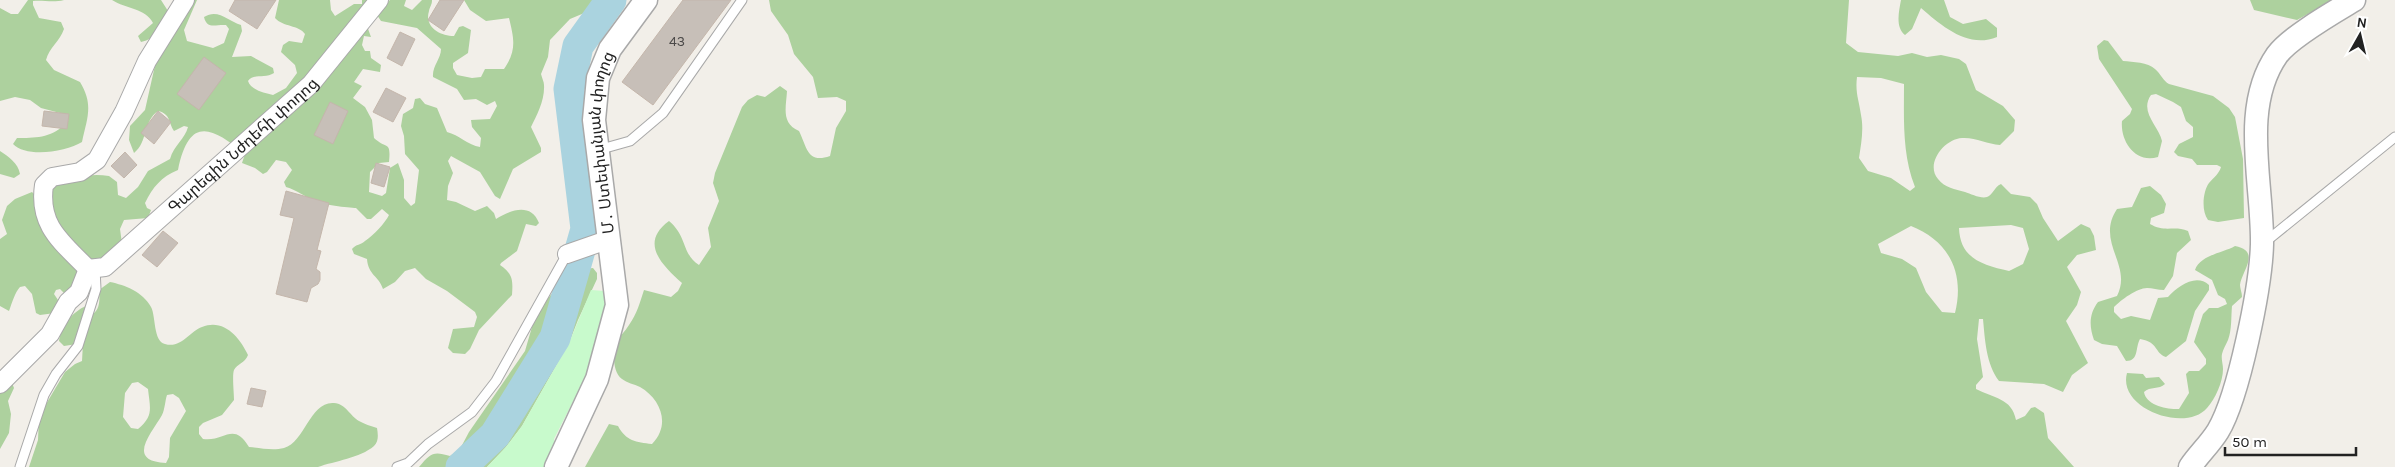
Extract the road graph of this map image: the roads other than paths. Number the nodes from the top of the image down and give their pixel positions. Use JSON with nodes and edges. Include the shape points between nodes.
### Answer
{"nodes":[{"id":1,"x":185,"y":0,"type":"edge"},
{"id":2,"x":380,"y":0,"type":"edge"},
{"id":3,"x":646,"y":0,"type":"edge"},
{"id":4,"x":742,"y":0,"type":"edge"},
{"id":5,"x":2354,"y":0,"type":"edge"},
{"id":6,"x":2395,"y":137,"type":"edge"},
{"id":7,"x":598,"y":150,"type":"junction"},
{"id":8,"x":610,"y":239,"type":"junction"},
{"id":9,"x":2262,"y":245,"type":"junction"},
{"id":10,"x":567,"y":254,"type":"joint"},
{"id":11,"x":92,"y":268,"type":"junction"},
{"id":12,"x":0,"y":384,"type":"edge"},
{"id":13,"x":20,"y":467,"type":"edge"},
{"id":14,"x":397,"y":467,"type":"edge"},
{"id":15,"x":556,"y":467,"type":"edge"},
{"id":16,"x":2190,"y":467,"type":"edge"}],
"edges":[{"from":1,"to":11,"type":"street","via":[[147,61],[120,121],[97,160],[80,172],[52,177],[44,185],[43,211],[48,225],[58,239]]},
{"from":2,"to":11,"type":"street","name":"Գարեգին Նժդեհի փողոց","via":[[311,84],[105,267]]},
{"from":3,"to":7,"type":"street","name":"Մ․ Ստեփանյան փողոց","via":[[610,49],[598,78],[594,120]]},
{"from":4,"to":7,"type":"lane","via":[[662,113],[630,140]]},
{"from":5,"to":9,"type":"street","via":[[2307,29],[2278,54],[2264,80],[2256,108]]},
{"from":6,"to":9,"type":"lane"},
{"from":7,"to":8,"type":"street","name":"Մ․ Ստեփանյան փողոց"},
{"from":8,"to":10,"type":"street"},
{"from":8,"to":15,"type":"street","name":"Մ․ Ստեփանյան փողոց","via":[[617,305],[597,380]]},
{"from":9,"to":16,"type":"street","via":[[2242,361],[2231,399],[2218,430]]},
{"from":10,"to":14,"type":"lane","via":[[496,381],[472,412],[408,463]]},
{"from":11,"to":12,"type":"street","via":[[80,292],[68,302],[50,334]]},
{"from":11,"to":13,"type":"lane","via":[[96,289],[78,346],[44,395]]}]}
